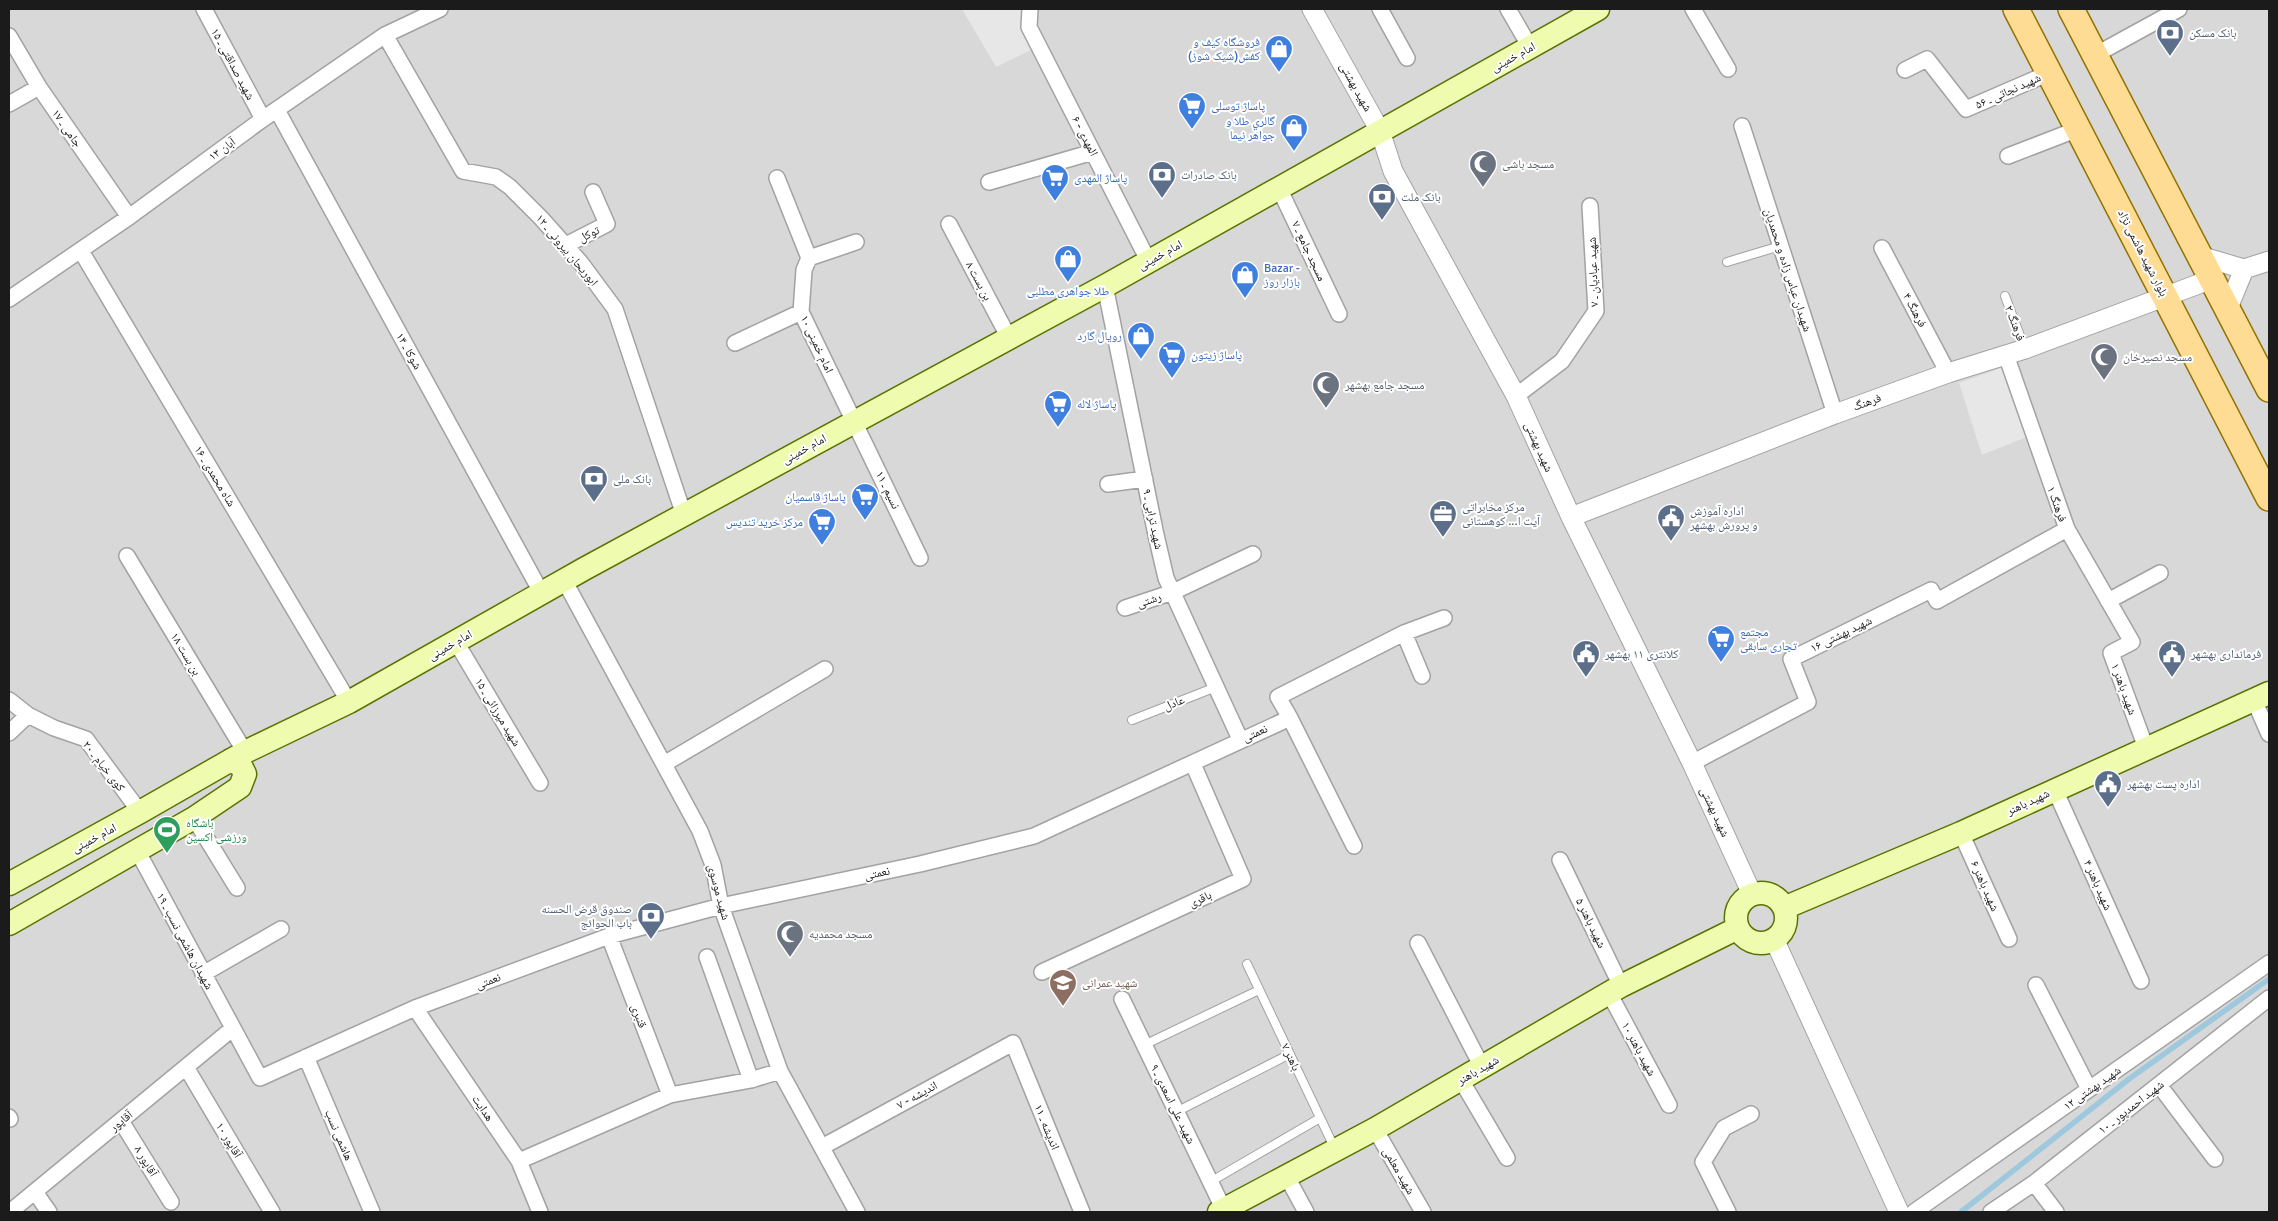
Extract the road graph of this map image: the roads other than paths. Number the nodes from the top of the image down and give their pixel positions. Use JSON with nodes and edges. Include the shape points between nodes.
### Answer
{"nodes":[{"id":1,"x":204,"y":9,"type":"edge"},
{"id":2,"x":440,"y":9,"type":"edge"},
{"id":3,"x":1030,"y":9,"type":"edge"},
{"id":4,"x":1312,"y":9,"type":"edge"},
{"id":5,"x":1380,"y":9,"type":"edge"},
{"id":6,"x":1508,"y":9,"type":"edge"},
{"id":7,"x":1598,"y":9,"type":"edge"},
{"id":8,"x":1693,"y":9,"type":"edge"},
{"id":9,"x":2016,"y":9,"type":"edge"},
{"id":10,"x":2071,"y":9,"type":"edge"},
{"id":11,"x":2179,"y":9,"type":"edge"},
{"id":12,"x":385,"y":35,"type":"junction"},
{"id":13,"x":9,"y":36,"type":"edge"},
{"id":14,"x":1530,"y":47,"type":"junction"},
{"id":15,"x":2095,"y":55,"type":"junction"},
{"id":16,"x":1407,"y":58,"type":"dead end"},
{"id":17,"x":1728,"y":69,"type":"dead end"},
{"id":18,"x":1905,"y":70,"type":"dead end"},
{"id":19,"x":2049,"y":73,"type":"junction"},
{"id":20,"x":39,"y":87,"type":"junction"},
{"id":21,"x":9,"y":104,"type":"edge"},
{"id":22,"x":277,"y":110,"type":"junction"},
{"id":23,"x":263,"y":119,"type":"junction"},
{"id":24,"x":1742,"y":126,"type":"dead end"},
{"id":25,"x":2078,"y":129,"type":"junction"},
{"id":26,"x":1380,"y":131,"type":"junction"},
{"id":27,"x":1093,"y":152,"type":"junction"},
{"id":28,"x":2008,"y":156,"type":"dead end"},
{"id":29,"x":777,"y":178,"type":"dead end"},
{"id":30,"x":989,"y":182,"type":"dead end"},
{"id":31,"x":1279,"y":188,"type":"junction"},
{"id":32,"x":593,"y":192,"type":"dead end"},
{"id":33,"x":1590,"y":206,"type":"dead end"},
{"id":34,"x":129,"y":217,"type":"junction"},
{"id":35,"x":949,"y":224,"type":"dead end"},
{"id":36,"x":856,"y":242,"type":"dead end"},
{"id":37,"x":566,"y":246,"type":"junction"},
{"id":38,"x":1780,"y":246,"type":"junction"},
{"id":39,"x":1882,"y":248,"type":"dead end"},
{"id":40,"x":81,"y":251,"type":"junction"},
{"id":41,"x":2200,"y":256,"type":"junction"},
{"id":42,"x":809,"y":258,"type":"junction"},
{"id":43,"x":2269,"y":261,"type":"edge"},
{"id":44,"x":1149,"y":262,"type":"junction"},
{"id":45,"x":1727,"y":262,"type":"dead end"},
{"id":46,"x":2244,"y":269,"type":"junction"},
{"id":47,"x":2212,"y":279,"type":"junction"},
{"id":48,"x":1105,"y":286,"type":"junction"},
{"id":49,"x":2005,"y":296,"type":"dead end"},
{"id":50,"x":2166,"y":297,"type":"junction"},
{"id":51,"x":9,"y":299,"type":"edge"},
{"id":52,"x":2228,"y":308,"type":"junction"},
{"id":53,"x":801,"y":312,"type":"junction"},
{"id":54,"x":1339,"y":314,"type":"dead end"},
{"id":55,"x":1009,"y":338,"type":"junction"},
{"id":56,"x":735,"y":343,"type":"dead end"},
{"id":57,"x":2025,"y":349,"type":"junction"},
{"id":58,"x":2006,"y":354,"type":"junction"},
{"id":59,"x":1948,"y":373,"type":"junction"},
{"id":60,"x":2269,"y":389,"type":"edge"},
{"id":61,"x":1516,"y":396,"type":"junction"},
{"id":62,"x":1834,"y":414,"type":"junction"},
{"id":63,"x":855,"y":422,"type":"junction"},
{"id":64,"x":1145,"y":479,"type":"junction"},
{"id":65,"x":1108,"y":484,"type":"dead end"},
{"id":66,"x":2269,"y":498,"type":"edge"},
{"id":67,"x":684,"y":515,"type":"junction"},
{"id":68,"x":1571,"y":517,"type":"junction"},
{"id":69,"x":2067,"y":529,"type":"junction"},
{"id":70,"x":1253,"y":554,"type":"dead end"},
{"id":71,"x":127,"y":556,"type":"dead end"},
{"id":72,"x":920,"y":558,"type":"dead end"},
{"id":73,"x":2160,"y":574,"type":"dead end"},
{"id":74,"x":564,"y":580,"type":"junction"},
{"id":75,"x":542,"y":592,"type":"junction"},
{"id":76,"x":1173,"y":592,"type":"junction"},
{"id":77,"x":2108,"y":601,"type":"junction"},
{"id":78,"x":1125,"y":608,"type":"dead end"},
{"id":79,"x":1444,"y":618,"type":"dead end"},
{"id":80,"x":1404,"y":633,"type":"junction"},
{"id":81,"x":456,"y":642,"type":"junction"},
{"id":82,"x":2132,"y":642,"type":"joint"},
{"id":83,"x":825,"y":669,"type":"dead end"},
{"id":84,"x":1422,"y":676,"type":"dead end"},
{"id":85,"x":1216,"y":686,"type":"junction"},
{"id":86,"x":2262,"y":697,"type":"edge"},
{"id":87,"x":9,"y":700,"type":"edge"},
{"id":88,"x":348,"y":702,"type":"junction"},
{"id":89,"x":28,"y":715,"type":"junction"},
{"id":90,"x":1290,"y":718,"type":"junction"},
{"id":91,"x":1132,"y":720,"type":"dead end"},
{"id":92,"x":9,"y":733,"type":"edge"},
{"id":93,"x":2269,"y":734,"type":"edge"},
{"id":94,"x":1240,"y":739,"type":"junction"},
{"id":95,"x":2146,"y":748,"type":"junction"},
{"id":96,"x":238,"y":756,"type":"junction"},
{"id":97,"x":1692,"y":763,"type":"junction"},
{"id":98,"x":664,"y":764,"type":"junction"},
{"id":99,"x":1192,"y":764,"type":"junction"},
{"id":100,"x":540,"y":783,"type":"dead end"},
{"id":101,"x":2055,"y":790,"type":"junction"},
{"id":102,"x":140,"y":812,"type":"junction"},
{"id":103,"x":194,"y":818,"type":"junction"},
{"id":104,"x":1961,"y":833,"type":"junction"},
{"id":105,"x":1354,"y":846,"type":"dead end"},
{"id":106,"x":138,"y":852,"type":"junction"},
{"id":107,"x":1560,"y":860,"type":"dead end"},
{"id":108,"x":9,"y":884,"type":"edge"},
{"id":109,"x":237,"y":888,"type":"dead end"},
{"id":110,"x":1752,"y":894,"type":"junction"},
{"id":111,"x":721,"y":906,"type":"junction"},
{"id":112,"x":1784,"y":908,"type":"junction"},
{"id":113,"x":9,"y":924,"type":"edge"},
{"id":114,"x":1738,"y":928,"type":"junction"},
{"id":115,"x":281,"y":929,"type":"dead end"},
{"id":116,"x":609,"y":936,"type":"junction"},
{"id":117,"x":2009,"y":939,"type":"dead end"},
{"id":118,"x":1774,"y":940,"type":"junction"},
{"id":119,"x":1418,"y":943,"type":"dead end"},
{"id":120,"x":707,"y":957,"type":"dead end"},
{"id":121,"x":2269,"y":963,"type":"edge"},
{"id":122,"x":1247,"y":964,"type":"dead end"},
{"id":123,"x":1042,"y":972,"type":"dead end"},
{"id":124,"x":203,"y":974,"type":"junction"},
{"id":125,"x":2142,"y":981,"type":"dead end"},
{"id":126,"x":2036,"y":984,"type":"dead end"},
{"id":127,"x":1259,"y":990,"type":"junction"},
{"id":128,"x":1615,"y":990,"type":"junction"},
{"id":129,"x":2269,"y":998,"type":"edge"},
{"id":130,"x":1122,"y":999,"type":"dead end"},
{"id":131,"x":415,"y":1008,"type":"junction"},
{"id":132,"x":232,"y":1029,"type":"junction"},
{"id":133,"x":1013,"y":1043,"type":"joint"},
{"id":134,"x":1144,"y":1045,"type":"junction"},
{"id":135,"x":1290,"y":1054,"type":"junction"},
{"id":136,"x":306,"y":1057,"type":"junction"},
{"id":137,"x":186,"y":1067,"type":"junction"},
{"id":138,"x":1482,"y":1067,"type":"junction"},
{"id":139,"x":780,"y":1071,"type":"junction"},
{"id":140,"x":260,"y":1078,"type":"joint"},
{"id":141,"x":751,"y":1080,"type":"junction"},
{"id":142,"x":1461,"y":1080,"type":"junction"},
{"id":143,"x":2158,"y":1085,"type":"junction"},
{"id":144,"x":2089,"y":1089,"type":"junction"},
{"id":145,"x":670,"y":1095,"type":"junction"},
{"id":146,"x":1669,"y":1105,"type":"dead end"},
{"id":147,"x":1176,"y":1112,"type":"junction"},
{"id":148,"x":1751,"y":1114,"type":"dead end"},
{"id":149,"x":1320,"y":1118,"type":"junction"},
{"id":150,"x":121,"y":1121,"type":"junction"},
{"id":151,"x":1375,"y":1129,"type":"junction"},
{"id":152,"x":822,"y":1147,"type":"junction"},
{"id":153,"x":1336,"y":1150,"type":"junction"},
{"id":154,"x":1507,"y":1158,"type":"dead end"},
{"id":155,"x":2215,"y":1159,"type":"dead end"},
{"id":156,"x":519,"y":1161,"type":"junction"},
{"id":157,"x":1288,"y":1177,"type":"junction"},
{"id":158,"x":1210,"y":1182,"type":"junction"},
{"id":159,"x":2034,"y":1182,"type":"junction"},
{"id":160,"x":35,"y":1192,"type":"junction"},
{"id":161,"x":171,"y":1202,"type":"dead end"},
{"id":162,"x":1221,"y":1211,"type":"edge"},
{"id":163,"x":10,"y":1212,"type":"edge"},
{"id":164,"x":49,"y":1212,"type":"edge"},
{"id":165,"x":272,"y":1212,"type":"edge"},
{"id":166,"x":372,"y":1212,"type":"edge"},
{"id":167,"x":540,"y":1212,"type":"edge"},
{"id":168,"x":857,"y":1212,"type":"edge"},
{"id":169,"x":1082,"y":1212,"type":"edge"},
{"id":170,"x":1306,"y":1212,"type":"edge"},
{"id":171,"x":1423,"y":1212,"type":"edge"},
{"id":172,"x":1728,"y":1212,"type":"edge"},
{"id":173,"x":1899,"y":1212,"type":"edge"},
{"id":174,"x":1914,"y":1212,"type":"edge"},
{"id":175,"x":1991,"y":1212,"type":"edge"},
{"id":176,"x":2056,"y":1212,"type":"edge"}],
"edges":[{"from":1,"to":23,"type":"street","name":"شهید صداقتی ـ ۱۵"},
{"from":2,"to":12,"type":"street","name":"۱۳ آبان"},
{"from":3,"to":27,"type":"street","name":"المهدی - ۶","via":[[1029,27]]},
{"from":4,"to":26,"type":"street","name":"شهید بهشتی"},
{"from":5,"to":16,"type":"street"},
{"from":6,"to":14,"type":"street"},
{"from":7,"to":14,"type":"main road","name":"امام خمینی"},
{"from":8,"to":17,"type":"street"},
{"from":9,"to":19,"type":"main road","name":"بلوار شهید هاشمی نژاد"},
{"from":10,"to":15,"type":"main road"},
{"from":11,"to":15,"type":"street"},
{"from":12,"to":22,"type":"street","name":"۱۳ آبان"},
{"from":12,"to":37,"type":"street","name":"ابوریحان بیرونی ـ ۱۲","via":[[463,171],[496,177],[510,187]]},
{"from":13,"to":20,"type":"street","name":"جامی ـ ۱۷"},
{"from":14,"to":26,"type":"main road","name":"امام خمینی"},
{"from":15,"to":41,"type":"main road"},
{"from":18,"to":19,"type":"street","name":"شهید نجاتی ـ ۵۶","via":[[1927,59],[1966,109]]},
{"from":19,"to":25,"type":"main road","name":"بلوار شهید هاشمی نژاد"},
{"from":20,"to":21,"type":"street"},
{"from":20,"to":34,"type":"street","name":"جامی ـ ۱۷"},
{"from":22,"to":23,"type":"street","name":"۱۳ آبان"},
{"from":22,"to":75,"type":"street","name":"شوکا ـ ۱۴"},
{"from":23,"to":34,"type":"street","name":"۱۳ آبان"},
{"from":24,"to":38,"type":"street","name":"شهیدان عباس زاده و محمدیان"},
{"from":25,"to":28,"type":"street"},
{"from":25,"to":50,"type":"main road","name":"بلوار شهید هاشمی نژاد"},
{"from":26,"to":31,"type":"main road","name":"امام خمینی"},
{"from":26,"to":61,"type":"street","name":"شهید بهشتی","via":[[1393,171]]},
{"from":27,"to":30,"type":"street"},
{"from":27,"to":44,"type":"street","name":"المهدی - ۶"},
{"from":29,"to":42,"type":"street"},
{"from":31,"to":44,"type":"main road","name":"امام خمینی"},
{"from":31,"to":54,"type":"street","name":"مسجد جامع ـ ۷"},
{"from":32,"to":37,"type":"street","name":"توکل","via":[[607,224]]},
{"from":33,"to":61,"type":"street","name":"شهید عبادیان ـ ۷","via":[[1596,311],[1562,361]]},
{"from":34,"to":40,"type":"street","name":"۱۳ آبان"},
{"from":35,"to":55,"type":"street","name":"بن بست ۸"},
{"from":36,"to":42,"type":"street"},
{"from":37,"to":67,"type":"street","name":"ابوریحان بیرونی ـ ۱۲","via":[[615,309]]},
{"from":38,"to":45,"type":"lane"},
{"from":38,"to":62,"type":"street","name":"شهیدان عباس زاده و محمدیان"},
{"from":39,"to":59,"type":"street","name":"فرهنگ ۴"},
{"from":40,"to":51,"type":"street","name":"۱۳ آبان"},
{"from":40,"to":88,"type":"street","name":"شاه محمدی ـ ۱۶"},
{"from":41,"to":46,"type":"street"},
{"from":41,"to":47,"type":"main road"},
{"from":42,"to":53,"type":"street","name":"امام خمینی ۱۰","via":[[804,270]]},
{"from":43,"to":46,"type":"street"},
{"from":44,"to":48,"type":"main road","name":"امام خمینی"},
{"from":46,"to":52,"type":"street"},
{"from":47,"to":50,"type":"street","name":"فرهنگ"},
{"from":47,"to":52,"type":"main road"},
{"from":48,"to":55,"type":"main road","name":"امام خمینی"},
{"from":48,"to":64,"type":"street","name":"شهید ترابی ـ ۹"},
{"from":49,"to":57,"type":"lane","name":"فرهنگ ۲"},
{"from":50,"to":57,"type":"street","name":"فرهنگ"},
{"from":50,"to":66,"type":"main road","name":"بلوار شهید هاشمی نژاد"},
{"from":52,"to":60,"type":"main road"},
{"from":53,"to":56,"type":"street"},
{"from":53,"to":63,"type":"street","name":"امام خمینی ۱۰"},
{"from":55,"to":63,"type":"main road","name":"امام خمینی"},
{"from":57,"to":58,"type":"street","name":"فرهنگ"},
{"from":58,"to":59,"type":"street","name":"فرهنگ"},
{"from":58,"to":69,"type":"street","name":"فرهنگ ۱"},
{"from":59,"to":62,"type":"street","name":"فرهنگ"},
{"from":61,"to":68,"type":"street","name":"شهید بهشتی"},
{"from":62,"to":68,"type":"street","name":"فرهنگ"},
{"from":63,"to":67,"type":"main road","name":"امام خمینی"},
{"from":63,"to":72,"type":"street","name":"نسیم ـ ۱۱"},
{"from":64,"to":65,"type":"street"},
{"from":64,"to":76,"type":"street","name":"شهید ترابی ـ ۹","via":[[1164,570]]},
{"from":67,"to":74,"type":"main road","name":"امام خمینی"},
{"from":68,"to":97,"type":"street","name":"شهید بهشتی"},
{"from":69,"to":77,"type":"street","name":"فرهنگ ۱"},
{"from":69,"to":97,"type":"street","name":"شهید بهشتی ۱۶","via":[[1937,601],[1931,590],[1791,659],[1808,702]]},
{"from":70,"to":76,"type":"street","name":"رشتی"},
{"from":71,"to":96,"type":"street","name":"بن بست ۱۸"},
{"from":73,"to":77,"type":"street"},
{"from":74,"to":75,"type":"main road","name":"امام خمینی"},
{"from":74,"to":98,"type":"street","name":"شهید موسوی"},
{"from":75,"to":81,"type":"main road","name":"امام خمینی"},
{"from":76,"to":78,"type":"street","name":"رشتی"},
{"from":76,"to":85,"type":"street","name":"شهید ترابی ـ ۹"},
{"from":77,"to":82,"type":"street","name":"فرهنگ ۱"},
{"from":79,"to":80,"type":"street"},
{"from":80,"to":84,"type":"street"},
{"from":80,"to":90,"type":"street","via":[[1278,696]]},
{"from":81,"to":88,"type":"main road","name":"امام خمینی"},
{"from":81,"to":100,"type":"street","name":"شهید میرزائی ـ ۱۵"},
{"from":82,"to":95,"type":"street","name":"شهید باهنر ۱","via":[[2111,653]]},
{"from":83,"to":98,"type":"street"},
{"from":85,"to":91,"type":"lane","name":"عادل"},
{"from":85,"to":94,"type":"street","name":"شهید ترابی ـ ۹"},
{"from":86,"to":93,"type":"street"},
{"from":86,"to":95,"type":"main road","name":"شهید باهنر"},
{"from":87,"to":89,"type":"street","name":"کوی خیام ـ ۲۰"},
{"from":88,"to":96,"type":"main road","name":"امام خمینی"},
{"from":89,"to":92,"type":"street"},
{"from":89,"to":102,"type":"street","name":"کوی خیام ـ ۲۰","via":[[86,739]]},
{"from":90,"to":94,"type":"street","name":"نعمتی"},
{"from":90,"to":105,"type":"street"},
{"from":94,"to":99,"type":"street","name":"نعمتی"},
{"from":95,"to":101,"type":"main road","name":"شهید باهنر"},
{"from":96,"to":102,"type":"main road","name":"امام خمینی"},
{"from":96,"to":103,"type":"main road","via":[[245,774],[240,787]]},
{"from":97,"to":110,"type":"street","name":"شهید بهشتی"},
{"from":98,"to":111,"type":"street","name":"شهید موسوی","via":[[700,831]]},
{"from":99,"to":111,"type":"street","name":"نعمتی","via":[[1034,836]]},
{"from":99,"to":123,"type":"street","name":"باقری","via":[[1243,879]]},
{"from":101,"to":104,"type":"main road","name":"شهید باهنر"},
{"from":101,"to":125,"type":"street","name":"شهید باهنر ۴"},
{"from":102,"to":108,"type":"main road","name":"امام خمینی"},
{"from":103,"to":106,"type":"main road"},
{"from":103,"to":109,"type":"street"},
{"from":104,"to":112,"type":"main road","name":"شهید باهنر"},
{"from":104,"to":117,"type":"street","name":"شهید باهنر ۶"},
{"from":106,"to":113,"type":"main road"},
{"from":106,"to":124,"type":"street","name":"شهیدان هاشمی نسب ـ ۱۹"},
{"from":107,"to":128,"type":"street","name":"شهید باهنر ۵"},
{"from":110,"to":112,"type":"main road","via":[[1767,893],[1780,901]]},
{"from":110,"to":114,"type":"main road","via":[[1737,908]]},
{"from":111,"to":116,"type":"street","name":"نعمتی"},
{"from":111,"to":139,"type":"street","name":"شهید موسوی"},
{"from":112,"to":118,"type":"main road","via":[[1785,926]]},
{"from":114,"to":118,"type":"main road","via":[[1749,941],[1766,943]]},
{"from":114,"to":128,"type":"main road","name":"شهید باهنر"},
{"from":115,"to":124,"type":"street"},
{"from":116,"to":131,"type":"street","name":"نعمتی"},
{"from":116,"to":145,"type":"street","name":"قنبری"},
{"from":118,"to":173,"type":"street"},
{"from":119,"to":138,"type":"street"},
{"from":120,"to":141,"type":"street"},
{"from":121,"to":144,"type":"street","name":"شهید بهشتی ۱۲"},
{"from":122,"to":127,"type":"lane","name":"باهنر ۷"},
{"from":124,"to":132,"type":"street","name":"شهیدان هاشمی نسب ـ ۱۹"},
{"from":126,"to":144,"type":"street"},
{"from":127,"to":134,"type":"lane"},
{"from":127,"to":135,"type":"lane","name":"باهنر ۷"},
{"from":128,"to":138,"type":"main road","name":"شهید باهنر"},
{"from":128,"to":146,"type":"street","name":"شهید باهنر ۱۰"},
{"from":129,"to":143,"type":"street","name":"شهید احمدپور ـ ۱۰"},
{"from":130,"to":134,"type":"street","name":"شهید علی اسعدی ـ ۹"},
{"from":131,"to":136,"type":"street","name":"نعمتی"},
{"from":131,"to":156,"type":"street","name":"هدایت"},
{"from":132,"to":137,"type":"street","name":"آقاپور"},
{"from":132,"to":140,"type":"street","name":"شهیدان هاشمی نسب ـ ۱۹"},
{"from":133,"to":152,"type":"street","name":"اندیشه - ۷"},
{"from":133,"to":169,"type":"street","name":"اندیشه ـ ۱۱"},
{"from":134,"to":147,"type":"street","name":"شهید علی اسعدی ـ ۹"},
{"from":135,"to":147,"type":"lane"},
{"from":135,"to":149,"type":"lane","name":"باهنر ۷"},
{"from":136,"to":140,"type":"street","name":"نعمتی"},
{"from":136,"to":166,"type":"street","name":"هاشمی نسب"},
{"from":137,"to":150,"type":"street","name":"آقاپور"},
{"from":137,"to":165,"type":"street","name":"آقاپور ۱۰"},
{"from":138,"to":142,"type":"main road","name":"شهید باهنر"},
{"from":139,"to":141,"type":"street"},
{"from":139,"to":152,"type":"street","name":"شهید موسوی"},
{"from":141,"to":145,"type":"street"},
{"from":142,"to":151,"type":"main road","name":"شهید باهنر"},
{"from":142,"to":154,"type":"street"},
{"from":143,"to":155,"type":"street"},
{"from":143,"to":159,"type":"street","name":"شهید احمدپور ـ ۱۰"},
{"from":144,"to":174,"type":"street","name":"شهید بهشتی ۱۲"},
{"from":145,"to":156,"type":"street"},
{"from":147,"to":158,"type":"street","name":"شهید علی اسعدی ـ ۹"},
{"from":148,"to":172,"type":"street","via":[[1724,1128],[1703,1162]]},
{"from":149,"to":153,"type":"lane","name":"باهنر ۷"},
{"from":149,"to":158,"type":"lane"},
{"from":150,"to":160,"type":"street","name":"آقاپور"},
{"from":150,"to":161,"type":"street","name":"آقاپور ۸"},
{"from":151,"to":153,"type":"main road","name":"شهید باهنر"},
{"from":151,"to":171,"type":"street","name":"شهید معلمی"},
{"from":152,"to":168,"type":"street","name":"شهید موسوی"},
{"from":153,"to":157,"type":"main road","name":"شهید باهنر"},
{"from":156,"to":167,"type":"street","name":"هدایت"},
{"from":157,"to":162,"type":"main road","name":"شهید باهنر"},
{"from":157,"to":170,"type":"street"},
{"from":158,"to":162,"type":"street","name":"شهید علی اسعدی ـ ۹"},
{"from":159,"to":175,"type":"street","name":"شهید احمدپور ـ ۱۰"},
{"from":159,"to":176,"type":"street"},
{"from":160,"to":163,"type":"street","name":"آقاپور"},
{"from":160,"to":164,"type":"street"}]}
